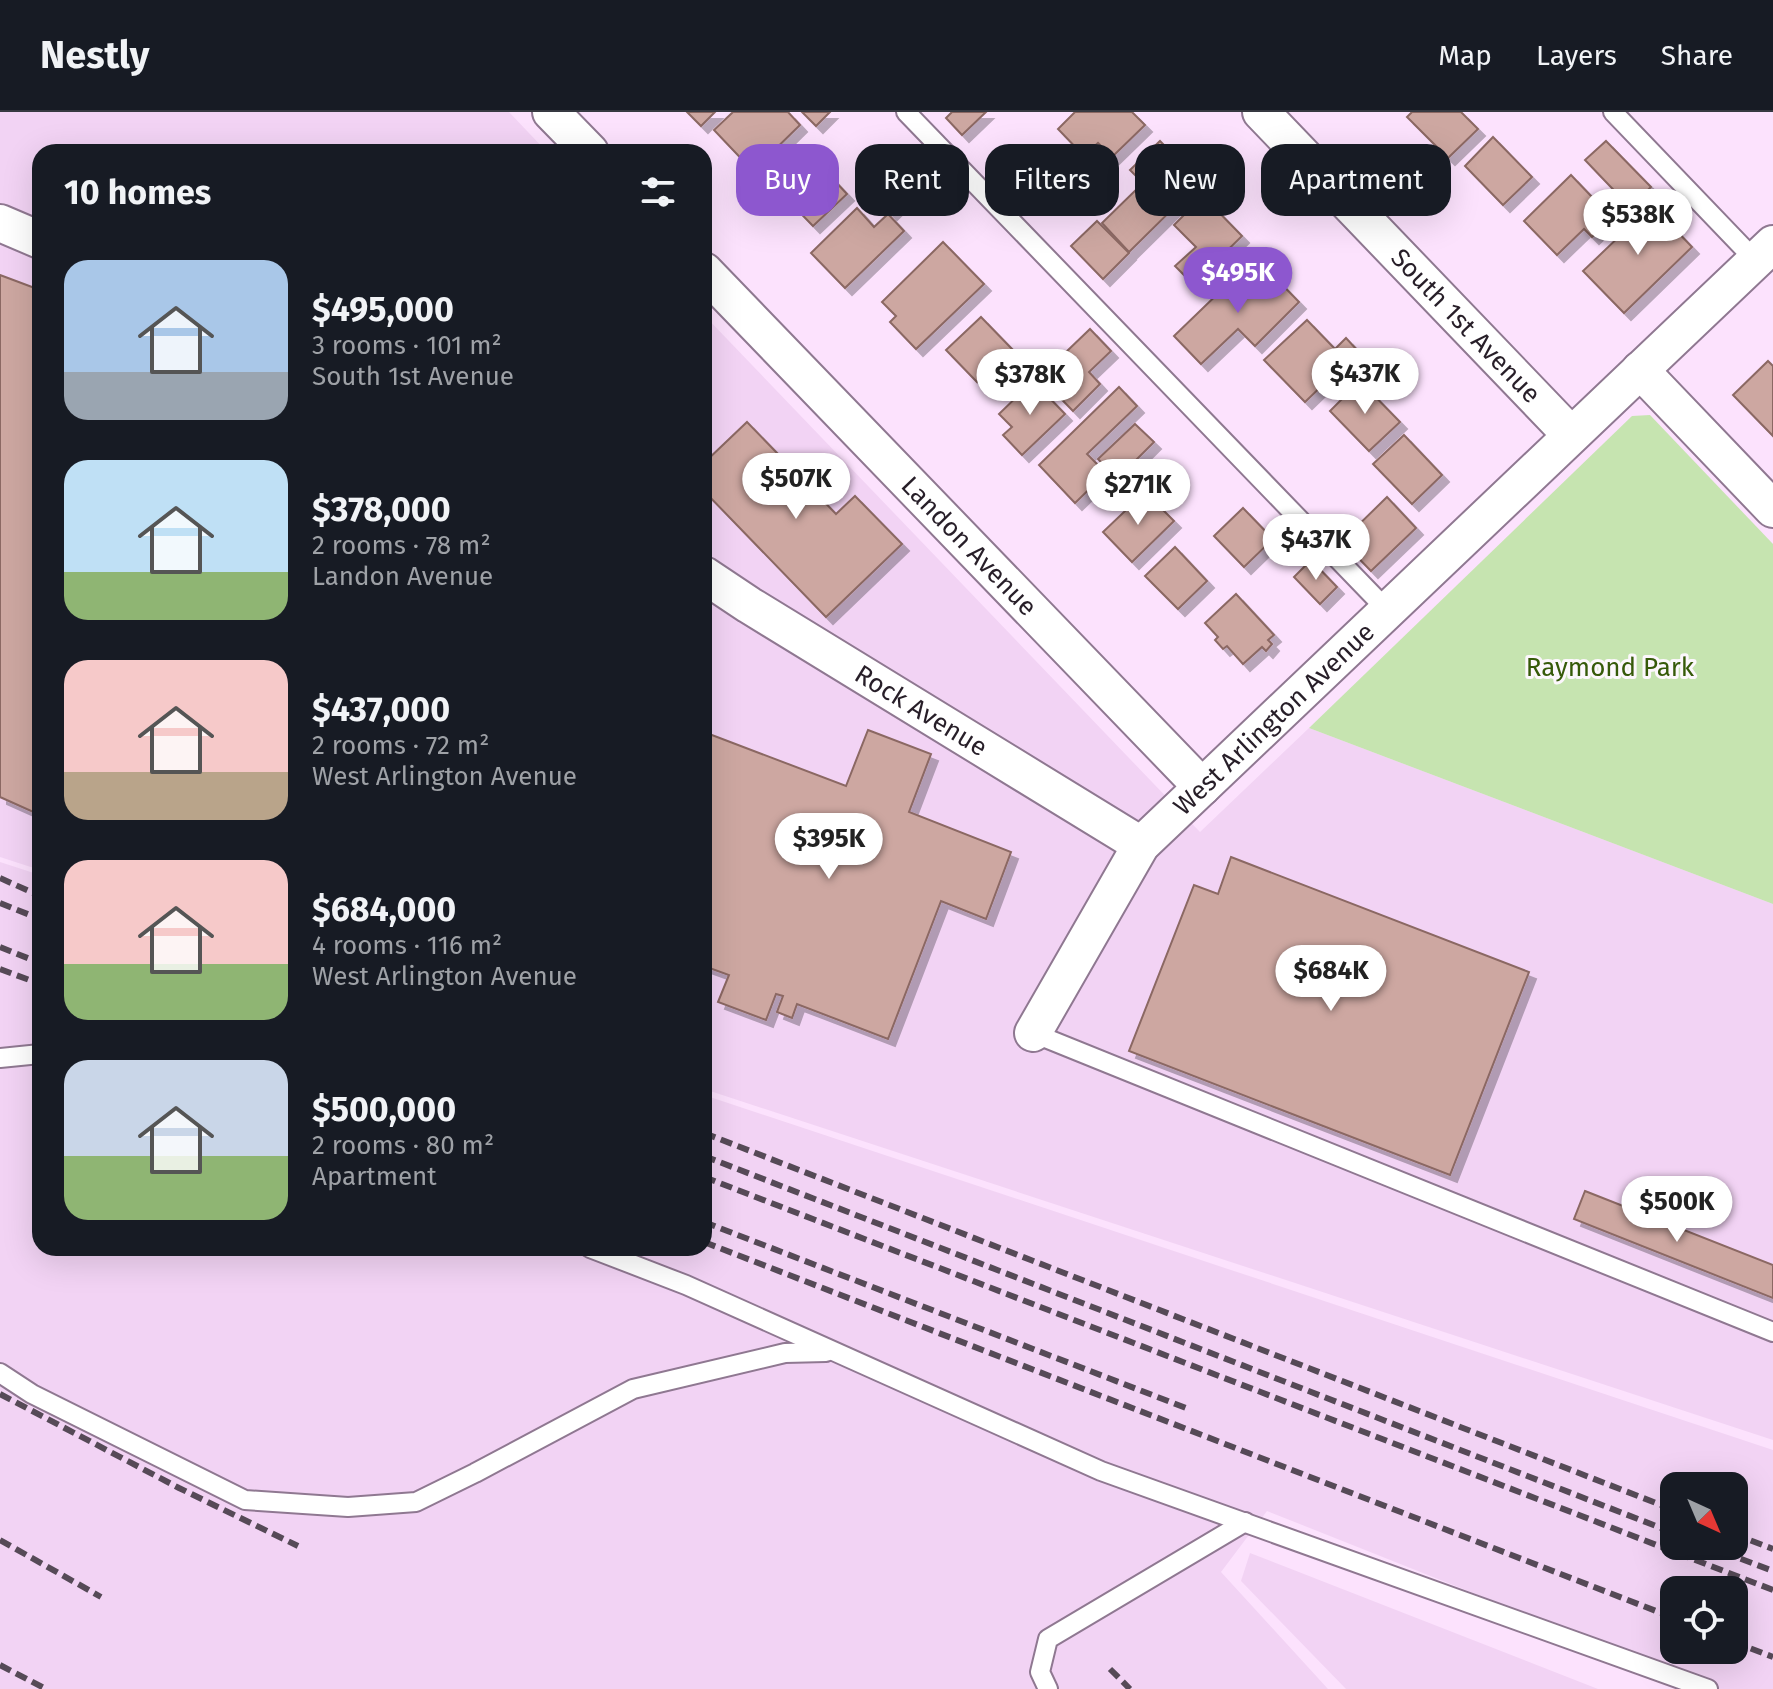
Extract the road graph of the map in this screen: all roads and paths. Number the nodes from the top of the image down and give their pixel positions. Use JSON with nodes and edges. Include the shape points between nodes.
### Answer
{"nodes":[{"id":1,"x":551,"y":112,"type":"edge"},
{"id":2,"x":906,"y":112,"type":"edge"},
{"id":3,"x":1261,"y":112,"type":"edge"},
{"id":4,"x":1613,"y":112,"type":"edge"},
{"id":5,"x":582,"y":144,"type":"edge"},
{"id":6,"x":0,"y":223,"type":"edge"},
{"id":7,"x":32,"y":237,"type":"edge"},
{"id":8,"x":1764,"y":252,"type":"edge"},
{"id":9,"x":712,"y":279,"type":"edge"},
{"id":10,"x":1640,"y":370,"type":"junction"},
{"id":11,"x":1571,"y":435,"type":"junction"},
{"id":12,"x":1773,"y":509,"type":"edge"},
{"id":13,"x":712,"y":580,"type":"edge"},
{"id":14,"x":1387,"y":610,"type":"junction"},
{"id":15,"x":1202,"y":787,"type":"junction"},
{"id":16,"x":1141,"y":845,"type":"junction"},
{"id":17,"x":1033,"y":1033,"type":"joint"},
{"id":18,"x":32,"y":1055,"type":"edge"},
{"id":19,"x":0,"y":1058,"type":"edge"},
{"id":20,"x":611,"y":1256,"type":"edge"},
{"id":21,"x":1773,"y":1332,"type":"edge"},
{"id":22,"x":833,"y":1352,"type":"junction"},
{"id":23,"x":0,"y":1373,"type":"edge"},
{"id":24,"x":1245,"y":1522,"type":"junction"},
{"id":25,"x":1048,"y":1689,"type":"edge"},
{"id":26,"x":1708,"y":1689,"type":"edge"}],
"edges":[{"from":1,"to":5,"type":"street"},
{"from":2,"to":14,"type":"lane"},
{"from":3,"to":11,"type":"street","name":"South 1st Avenue"},
{"from":4,"to":8,"type":"lane"},
{"from":6,"to":7,"type":"street"},
{"from":8,"to":10,"type":"street","name":"West Arlington Avenue"},
{"from":9,"to":15,"type":"street","name":"Landon Avenue"},
{"from":10,"to":11,"type":"street","name":"West Arlington Avenue"},
{"from":10,"to":12,"type":"street"},
{"from":11,"to":14,"type":"street","name":"West Arlington Avenue"},
{"from":13,"to":16,"type":"street","name":"Rock Avenue"},
{"from":14,"to":15,"type":"street","name":"West Arlington Avenue"},
{"from":15,"to":16,"type":"street","name":"West Arlington Avenue"},
{"from":16,"to":17,"type":"street","name":"West Arlington Avenue"},
{"from":17,"to":21,"type":"lane"},
{"from":18,"to":19,"type":"lane"},
{"from":20,"to":22,"type":"lane"},
{"from":22,"to":23,"type":"lane","via":[[785,1353],[633,1389],[416,1502],[348,1507],[245,1500]]},
{"from":22,"to":24,"type":"lane","via":[[1101,1471]]},
{"from":24,"to":25,"type":"lane","via":[[1048,1639],[1040,1672]]},
{"from":24,"to":26,"type":"lane"}]}
